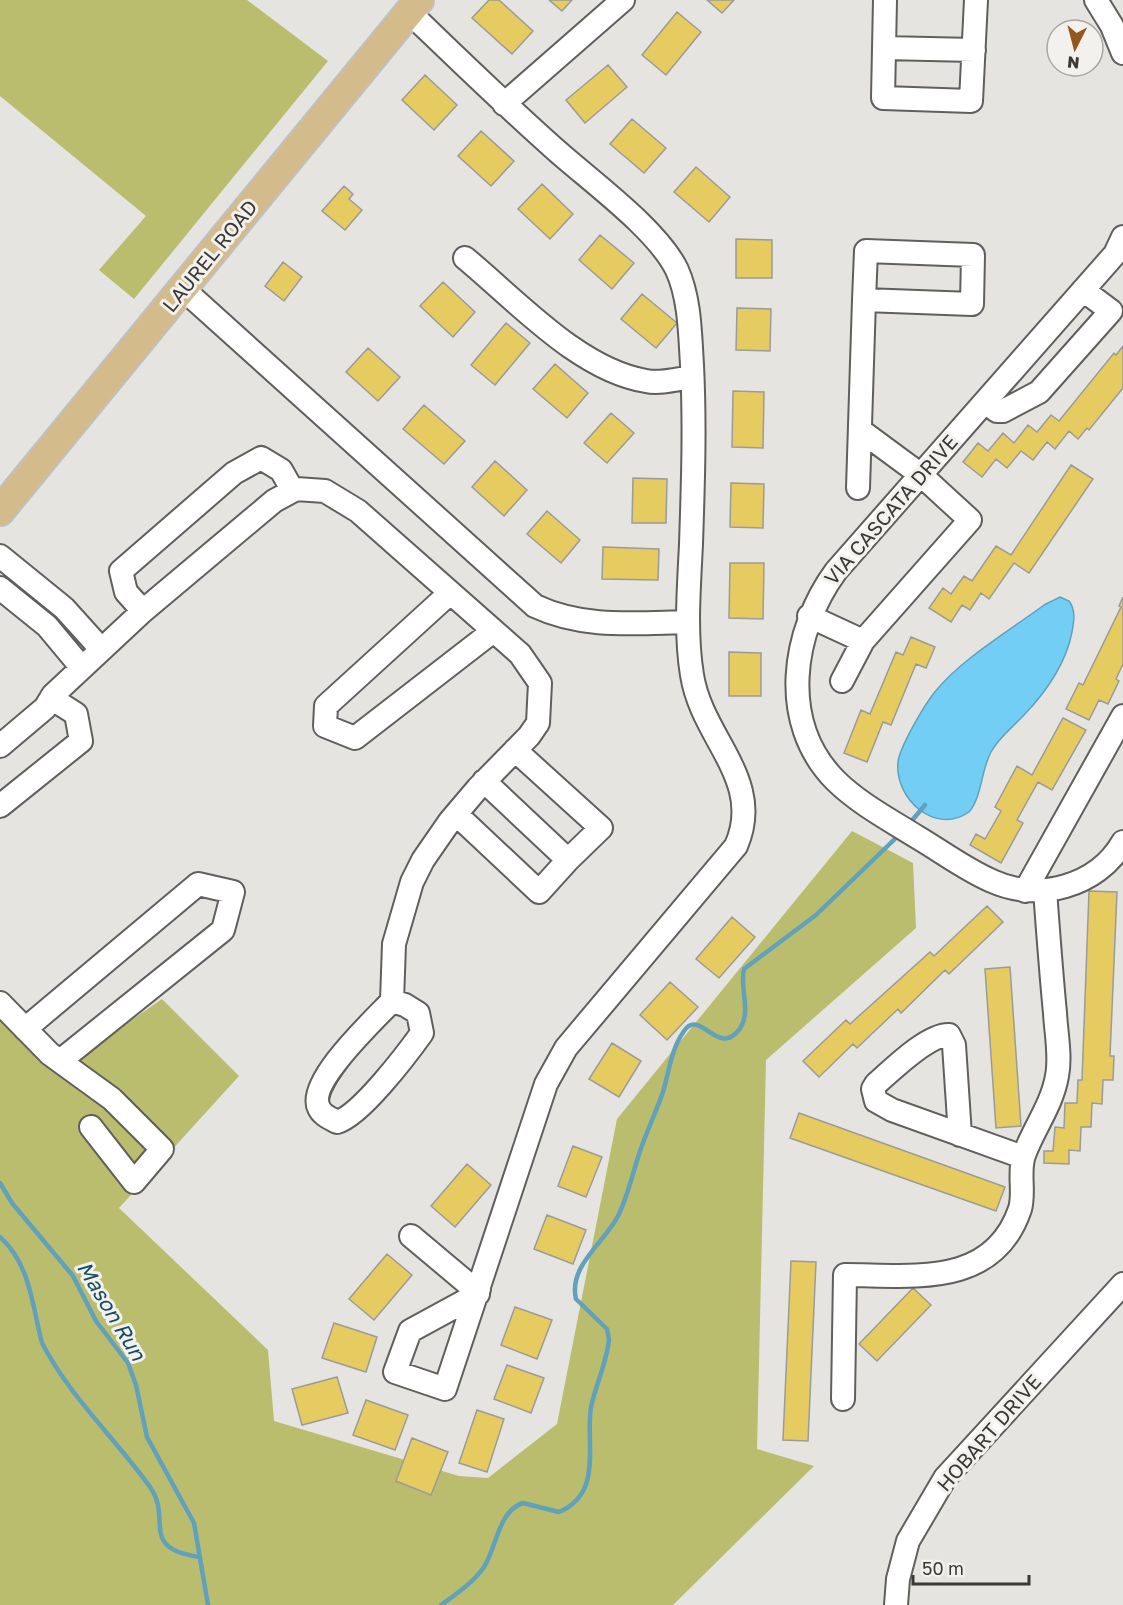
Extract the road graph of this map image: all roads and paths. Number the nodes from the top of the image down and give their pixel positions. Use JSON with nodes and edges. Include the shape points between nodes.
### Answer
{"nodes":[{"id":1,"x":623,"y":0,"type":"edge"},
{"id":2,"x":885,"y":0,"type":"edge"},
{"id":3,"x":976,"y":0,"type":"edge"},
{"id":4,"x":1096,"y":0,"type":"edge"},
{"id":5,"x":414,"y":6,"type":"edge"},
{"id":6,"x":1117,"y":25,"type":"edge"},
{"id":7,"x":884,"y":48,"type":"junction"},
{"id":8,"x":974,"y":50,"type":"junction"},
{"id":9,"x":1123,"y":53,"type":"edge"},
{"id":10,"x":504,"y":104,"type":"junction"},
{"id":11,"x":1123,"y":237,"type":"edge"},
{"id":12,"x":465,"y":258,"type":"dead end"},
{"id":13,"x":183,"y":289,"type":"junction"},
{"id":14,"x":1083,"y":290,"type":"junction"},
{"id":15,"x":864,"y":300,"type":"junction"},
{"id":16,"x":1117,"y":304,"type":"edge"},
{"id":17,"x":692,"y":377,"type":"junction"},
{"id":18,"x":985,"y":402,"type":"junction"},
{"id":19,"x":860,"y":430,"type":"junction"},
{"id":20,"x":921,"y":475,"type":"junction"},
{"id":21,"x":858,"y":488,"type":"dead end"},
{"id":22,"x":293,"y":491,"type":"junction"},
{"id":23,"x":0,"y":511,"type":"edge"},
{"id":24,"x":0,"y":556,"type":"edge"},
{"id":25,"x":0,"y":588,"type":"edge"},
{"id":26,"x":450,"y":593,"type":"junction"},
{"id":27,"x":143,"y":611,"type":"junction"},
{"id":28,"x":809,"y":616,"type":"junction"},
{"id":29,"x":688,"y":622,"type":"junction"},
{"id":30,"x":492,"y":632,"type":"junction"},
{"id":31,"x":863,"y":641,"type":"junction"},
{"id":32,"x":101,"y":649,"type":"junction"},
{"id":33,"x":82,"y":668,"type":"junction"},
{"id":34,"x":842,"y":681,"type":"dead end"},
{"id":35,"x":51,"y":698,"type":"junction"},
{"id":36,"x":1123,"y":716,"type":"edge"},
{"id":37,"x":0,"y":746,"type":"edge"},
{"id":38,"x":515,"y":750,"type":"junction"},
{"id":39,"x":484,"y":781,"type":"junction"},
{"id":40,"x":0,"y":807,"type":"edge"},
{"id":41,"x":456,"y":814,"type":"junction"},
{"id":42,"x":1122,"y":846,"type":"edge"},
{"id":43,"x":568,"y":860,"type":"junction"},
{"id":44,"x":1035,"y":890,"type":"junction"},
{"id":45,"x":392,"y":1001,"type":"junction"},
{"id":46,"x":0,"y":1003,"type":"edge"},
{"id":47,"x":25,"y":1029,"type":"junction"},
{"id":48,"x":60,"y":1061,"type":"junction"},
{"id":49,"x":91,"y":1128,"type":"dead end"},
{"id":50,"x":960,"y":1135,"type":"junction"},
{"id":51,"x":1023,"y":1158,"type":"junction"},
{"id":52,"x":411,"y":1236,"type":"dead end"},
{"id":53,"x":1123,"y":1284,"type":"edge"},
{"id":54,"x":843,"y":1399,"type":"dead end"},
{"id":55,"x":896,"y":1605,"type":"edge"}],
"edges":[{"from":1,"to":10,"type":"street"},
{"from":2,"to":7,"type":"street"},
{"from":3,"to":8,"type":"street"},
{"from":4,"to":6,"type":"street"},
{"from":5,"to":10,"type":"street"},
{"from":5,"to":13,"type":"main road","name":"LAUREL ROAD"},
{"from":6,"to":9,"type":"street"},
{"from":7,"to":8,"type":"street"},
{"from":7,"to":8,"type":"street","via":[[883,98],[971,101]]},
{"from":10,"to":17,"type":"street","via":[[652,236],[676,269],[686,296]]},
{"from":11,"to":14,"type":"street","name":"VIA CASCATA DRIVE","via":[[1115,254]]},
{"from":12,"to":17,"type":"street","via":[[597,366],[650,382]]},
{"from":13,"to":23,"type":"main road","name":"LAUREL ROAD"},
{"from":13,"to":29,"type":"street","via":[[535,606],[573,620],[600,623]]},
{"from":14,"to":16,"type":"street"},
{"from":14,"to":18,"type":"street","name":"VIA CASCATA DRIVE"},
{"from":15,"to":15,"type":"street","via":[[866,251],[973,255],[972,304]]},
{"from":15,"to":19,"type":"street"},
{"from":16,"to":18,"type":"street","via":[[1039,392],[1003,411]]},
{"from":17,"to":29,"type":"street"},
{"from":18,"to":20,"type":"street","name":"VIA CASCATA DRIVE"},
{"from":19,"to":20,"type":"street"},
{"from":19,"to":21,"type":"street"},
{"from":20,"to":28,"type":"street","name":"VIA CASCATA DRIVE","via":[[836,571]]},
{"from":20,"to":31,"type":"street","via":[[970,520]]},
{"from":22,"to":26,"type":"street","via":[[325,491],[358,511]]},
{"from":22,"to":27,"type":"street","via":[[274,501]]},
{"from":22,"to":27,"type":"street","via":[[281,470],[261,458],[234,473],[121,571],[126,592]]},
{"from":24,"to":32,"type":"street","via":[[64,608]]},
{"from":25,"to":33,"type":"street","via":[[47,626]]},
{"from":26,"to":30,"type":"street"},
{"from":26,"to":30,"type":"street","via":[[326,706],[325,726],[355,738]]},
{"from":27,"to":32,"type":"street"},
{"from":28,"to":31,"type":"street"},
{"from":28,"to":44,"type":"street","name":"VIA CASCATA DRIVE","via":[[798,659],[798,704],[806,733],[835,780],[853,796],[990,881]]},
{"from":29,"to":52,"type":"street","via":[[692,676],[706,721],[744,794],[743,830],[736,846],[566,1048],[546,1084],[479,1291]]},
{"from":30,"to":38,"type":"street","via":[[520,654],[540,683],[538,723]]},
{"from":31,"to":34,"type":"street"},
{"from":32,"to":33,"type":"street"},
{"from":33,"to":35,"type":"street"},
{"from":35,"to":37,"type":"street","via":[[45,708]]},
{"from":35,"to":40,"type":"street","via":[[76,714],[81,741]]},
{"from":36,"to":44,"type":"street"},
{"from":38,"to":39,"type":"street"},
{"from":38,"to":43,"type":"street","via":[[601,828]]},
{"from":39,"to":41,"type":"street"},
{"from":39,"to":43,"type":"street"},
{"from":41,"to":43,"type":"street","via":[[539,892]]},
{"from":41,"to":45,"type":"street","via":[[412,882],[394,944]]},
{"from":42,"to":44,"type":"street","via":[[1083,880]]},
{"from":44,"to":51,"type":"street","via":[[1058,1075]]},
{"from":45,"to":45,"type":"street","via":[[325,1075],[316,1092],[318,1107],[337,1122],[345,1119],[377,1087],[422,1033],[418,1013]]},
{"from":46,"to":47,"type":"street"},
{"from":47,"to":48,"type":"street"},
{"from":47,"to":48,"type":"street","via":[[198,884],[232,892],[223,930]]},
{"from":48,"to":49,"type":"street","via":[[112,1099],[162,1149],[134,1182]]},
{"from":50,"to":50,"type":"street","via":[[882,1105],[873,1096],[873,1089],[882,1079],[942,1035],[949,1035],[954,1045]]},
{"from":50,"to":51,"type":"street"},
{"from":51,"to":54,"type":"street","via":[[1023,1188],[1016,1219],[1001,1243],[978,1262],[946,1274],[845,1275]]},
{"from":53,"to":55,"type":"street","name":"HOBART DRIVE","via":[[945,1478],[908,1541]]}]}
